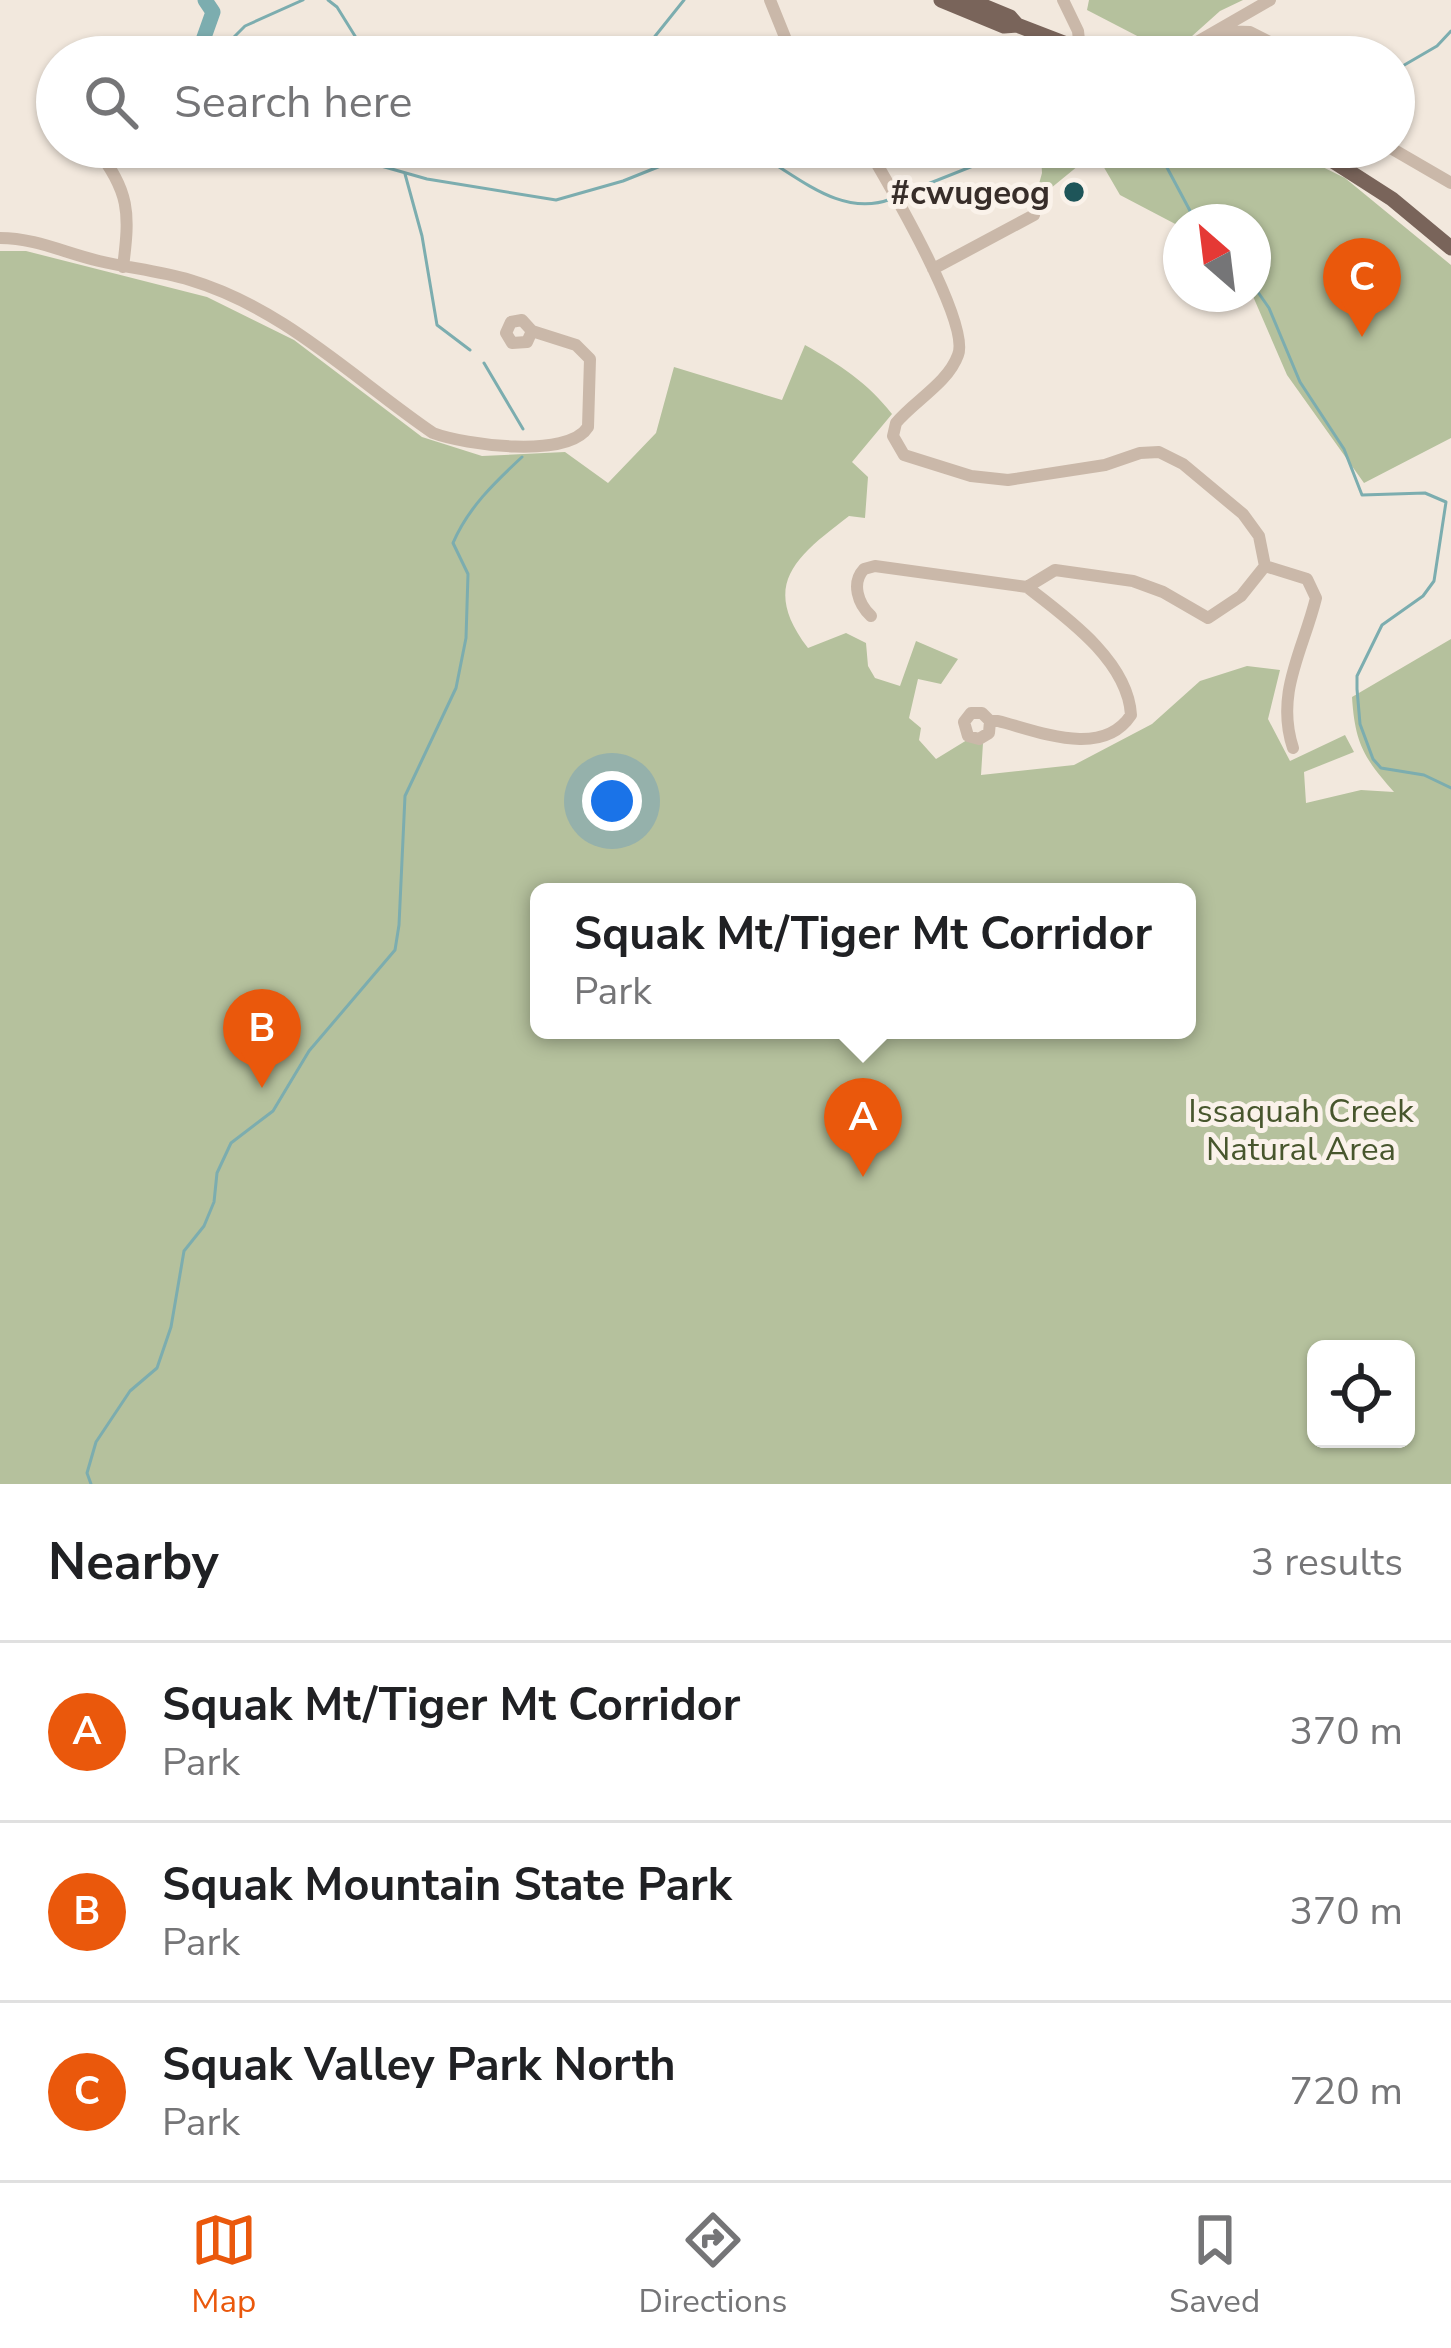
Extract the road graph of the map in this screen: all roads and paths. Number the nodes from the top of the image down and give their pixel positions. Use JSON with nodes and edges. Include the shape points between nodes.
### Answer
{"nodes":[{"id":1,"x":770,"y":0,"type":"edge"},
{"id":2,"x":942,"y":0,"type":"edge"},
{"id":3,"x":969,"y":0,"type":"edge"},
{"id":4,"x":1063,"y":0,"type":"edge"},
{"id":5,"x":1270,"y":0,"type":"edge"},
{"id":6,"x":1017,"y":25,"type":"junction"},
{"id":7,"x":1216,"y":32,"type":"junction"},
{"id":8,"x":781,"y":36,"type":"edge"},
{"id":9,"x":1045,"y":36,"type":"edge"},
{"id":10,"x":1078,"y":36,"type":"edge"},
{"id":11,"x":1209,"y":36,"type":"edge"},
{"id":12,"x":1258,"y":36,"type":"edge"},
{"id":13,"x":1415,"y":162,"type":"edge"},
{"id":14,"x":110,"y":168,"type":"edge"},
{"id":15,"x":878,"y":168,"type":"edge"},
{"id":16,"x":1344,"y":168,"type":"edge"},
{"id":17,"x":1451,"y":183,"type":"edge"},
{"id":18,"x":1034,"y":214,"type":"dead end"},
{"id":19,"x":0,"y":238,"type":"edge"},
{"id":20,"x":1451,"y":248,"type":"edge"},
{"id":21,"x":123,"y":267,"type":"junction"},
{"id":22,"x":932,"y":269,"type":"junction"},
{"id":23,"x":532,"y":332,"type":"dead end"},
{"id":24,"x":1265,"y":566,"type":"junction"},
{"id":25,"x":1027,"y":587,"type":"junction"},
{"id":26,"x":871,"y":616,"type":"dead end"},
{"id":27,"x":990,"y":721,"type":"dead end"},
{"id":28,"x":1293,"y":748,"type":"dead end"}],
"edges":[{"from":1,"to":8,"type":"street"},
{"from":2,"to":6,"type":"main road"},
{"from":3,"to":6,"type":"main road"},
{"from":4,"to":10,"type":"street"},
{"from":5,"to":7,"type":"street"},
{"from":6,"to":9,"type":"main road"},
{"from":7,"to":11,"type":"street"},
{"from":7,"to":12,"type":"street"},
{"from":13,"to":17,"type":"street"},
{"from":14,"to":21,"type":"street","via":[[129,220]]},
{"from":15,"to":22,"type":"street"},
{"from":16,"to":20,"type":"main road"},
{"from":18,"to":22,"type":"street"},
{"from":19,"to":21,"type":"street"},
{"from":21,"to":23,"type":"street","via":[[191,280],[281,322],[433,433],[455,439],[509,446],[584,434],[590,359],[576,345]]},
{"from":22,"to":24,"type":"street","via":[[958,321],[961,348],[896,423],[893,436],[904,454],[1008,480],[1146,452],[1169,455],[1254,526]]},
{"from":24,"to":25,"type":"street","via":[[1208,618],[1133,581],[1049,571]]},
{"from":24,"to":28,"type":"street","via":[[1301,575],[1315,591],[1286,700]]},
{"from":25,"to":26,"type":"street","via":[[869,567],[857,588]]},
{"from":25,"to":27,"type":"street","via":[[1110,663],[1131,715],[1115,730],[1081,739]]}]}
